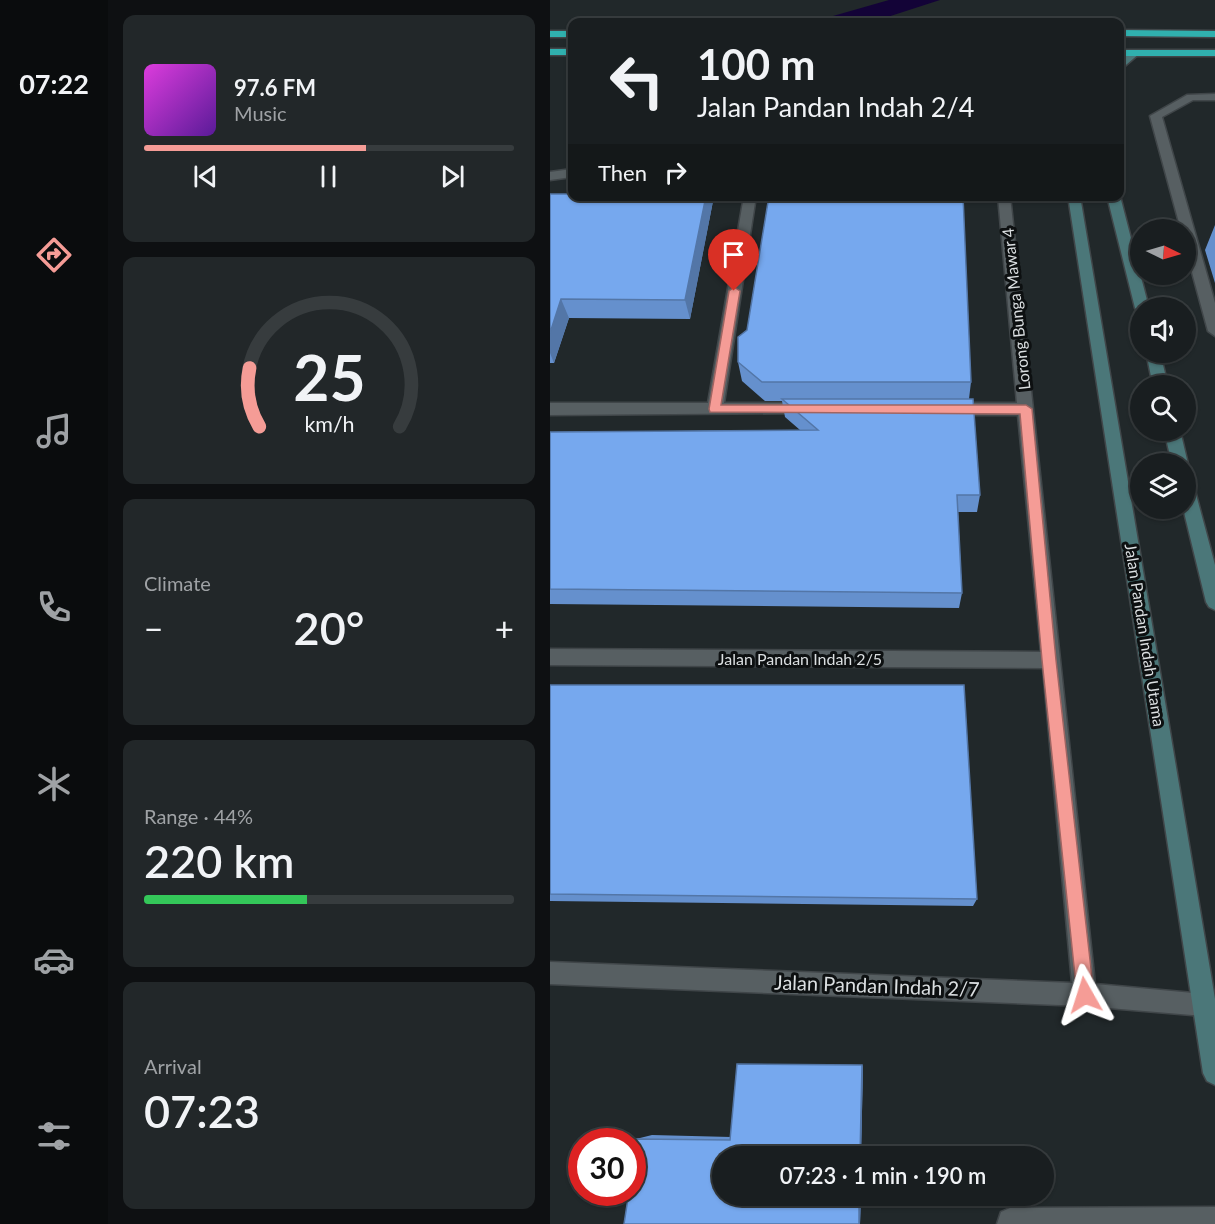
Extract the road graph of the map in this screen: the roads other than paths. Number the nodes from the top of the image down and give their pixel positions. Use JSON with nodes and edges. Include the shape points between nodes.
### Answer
{"nodes":[{"id":1,"x":1124,"y":33,"type":"edge"},
{"id":2,"x":550,"y":34,"type":"edge"},
{"id":3,"x":568,"y":34,"type":"edge"},
{"id":4,"x":1214,"y":34,"type":"edge"},
{"id":5,"x":550,"y":52,"type":"edge"},
{"id":6,"x":568,"y":52,"type":"edge"},
{"id":7,"x":1214,"y":52,"type":"edge"},
{"id":8,"x":1124,"y":53,"type":"edge"},
{"id":9,"x":1135,"y":53,"type":"junction"},
{"id":10,"x":1124,"y":63,"type":"edge"},
{"id":11,"x":1214,"y":97,"type":"edge"},
{"id":12,"x":568,"y":174,"type":"edge"},
{"id":13,"x":550,"y":176,"type":"edge"},
{"id":14,"x":749,"y":201,"type":"edge"},
{"id":15,"x":1005,"y":201,"type":"edge"},
{"id":16,"x":1076,"y":201,"type":"edge"},
{"id":17,"x":1114,"y":201,"type":"edge"},
{"id":18,"x":1139,"y":297,"type":"edge"},
{"id":19,"x":1214,"y":331,"type":"edge"},
{"id":20,"x":550,"y":409,"type":"edge"},
{"id":21,"x":715,"y":409,"type":"junction"},
{"id":22,"x":822,"y":409,"type":"edge"},
{"id":23,"x":930,"y":409,"type":"edge"},
{"id":24,"x":1026,"y":409,"type":"junction"},
{"id":25,"x":1194,"y":519,"type":"edge"},
{"id":26,"x":1214,"y":602,"type":"edge"},
{"id":27,"x":550,"y":657,"type":"edge"},
{"id":28,"x":1049,"y":660,"type":"junction"},
{"id":29,"x":550,"y":973,"type":"edge"},
{"id":30,"x":1085,"y":995,"type":"junction"},
{"id":31,"x":1211,"y":1005,"type":"edge"},
{"id":32,"x":1214,"y":1073,"type":"edge"},
{"id":33,"x":1214,"y":1220,"type":"edge"},
{"id":34,"x":1010,"y":1224,"type":"edge"}],
"edges":[{"from":1,"to":4,"type":"highway"},
{"from":2,"to":3,"type":"highway"},
{"from":5,"to":6,"type":"highway"},
{"from":7,"to":9,"type":"highway"},
{"from":8,"to":9,"type":"highway"},
{"from":9,"to":10,"type":"main road"},
{"from":11,"to":19,"type":"street","via":[[1191,97],[1156,116]]},
{"from":12,"to":13,"type":"street"},
{"from":14,"to":21,"type":"street"},
{"from":15,"to":24,"type":"street","name":"Lorong Bunga Mawar 4"},
{"from":16,"to":31,"type":"main road","name":"Jalan Pandan Indah Utama"},
{"from":17,"to":18,"type":"main road"},
{"from":20,"to":21,"type":"street"},
{"from":21,"to":22,"type":"street"},
{"from":23,"to":24,"type":"street"},
{"from":24,"to":28,"type":"street","name":"Lorong Bunga Mawar 4"},
{"from":25,"to":26,"type":"main road"},
{"from":27,"to":28,"type":"street","name":"Jalan Pandan Indah 2/5"},
{"from":28,"to":30,"type":"street","name":"Lorong Bunga Mawar 4"},
{"from":29,"to":30,"type":"street","name":"Jalan Pandan Indah 2/7"},
{"from":30,"to":31,"type":"street","name":"Jalan Pandan Indah 2/7"},
{"from":31,"to":32,"type":"main road","name":"Jalan Pandan Indah Utama"},
{"from":33,"to":34,"type":"street"}]}
